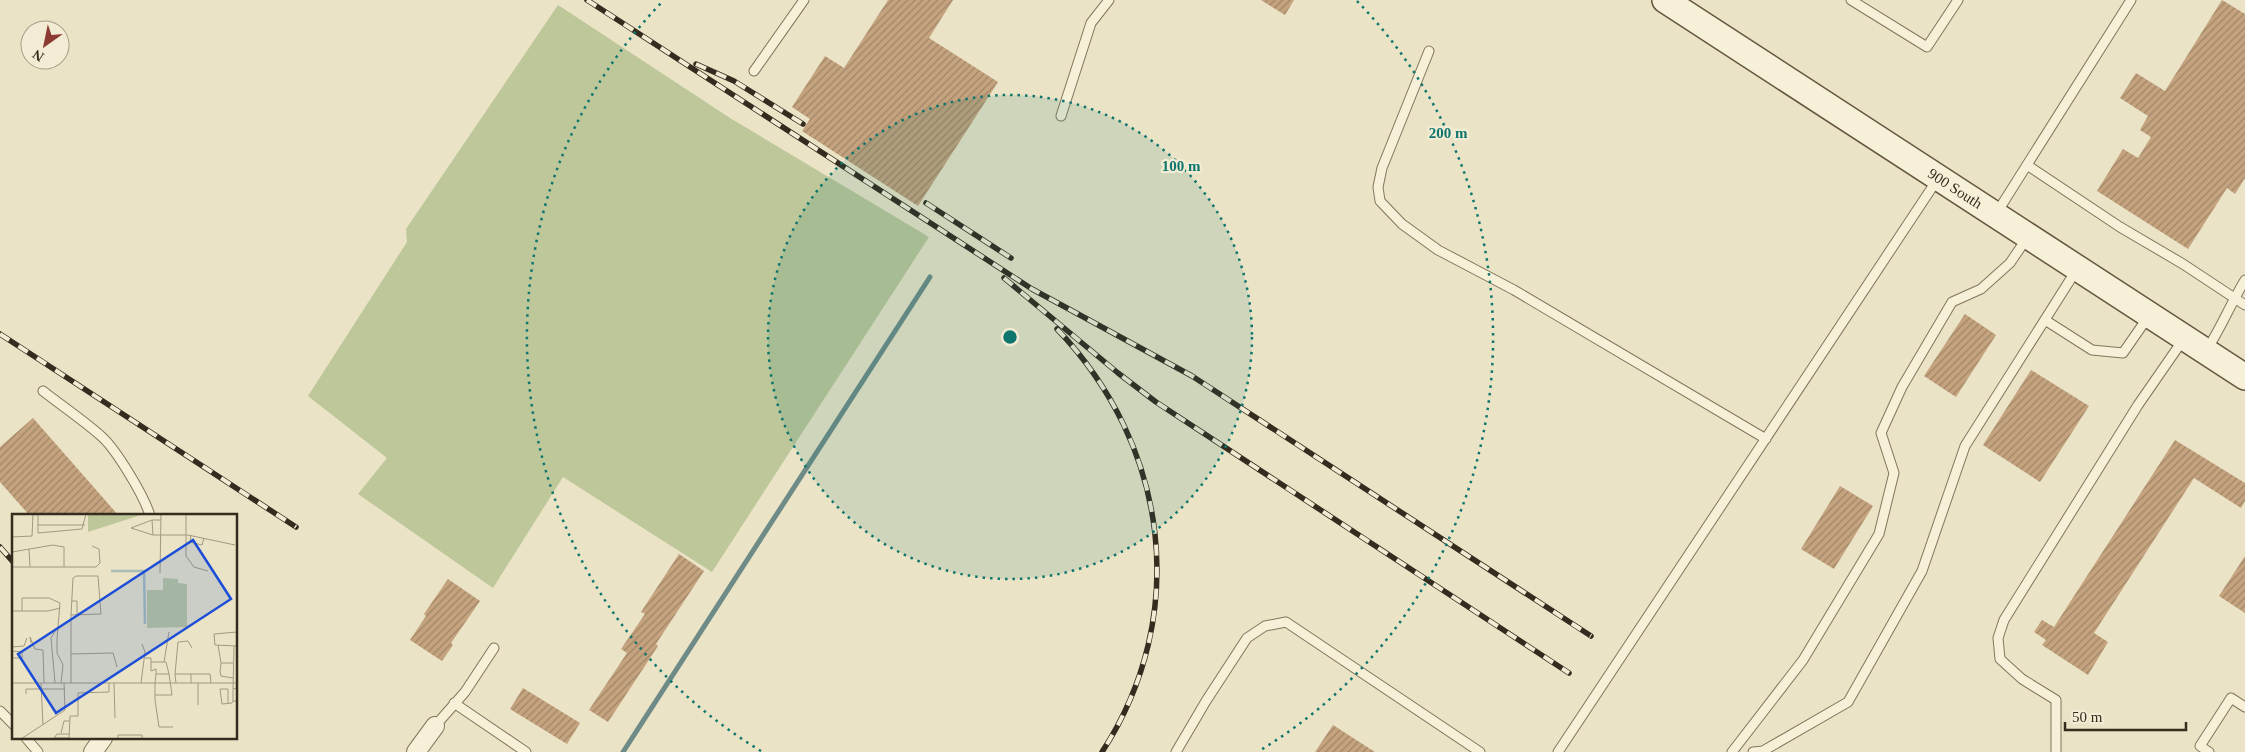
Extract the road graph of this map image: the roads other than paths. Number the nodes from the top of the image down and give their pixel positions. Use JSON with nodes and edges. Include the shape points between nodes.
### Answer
{"nodes":[{"id":1,"x":804,"y":0,"type":"edge"},
{"id":2,"x":1108,"y":0,"type":"edge"},
{"id":3,"x":1665,"y":0,"type":"edge"},
{"id":4,"x":1851,"y":0,"type":"edge"},
{"id":5,"x":1958,"y":0,"type":"edge"},
{"id":6,"x":2130,"y":0,"type":"edge"},
{"id":7,"x":1429,"y":51,"type":"dead end"},
{"id":8,"x":754,"y":71,"type":"dead end"},
{"id":9,"x":1061,"y":116,"type":"dead end"},
{"id":10,"x":2027,"y":164,"type":"junction"},
{"id":11,"x":1938,"y":178,"type":"junction"},
{"id":12,"x":1996,"y":215,"type":"junction"},
{"id":13,"x":2028,"y":236,"type":"junction"},
{"id":14,"x":2078,"y":268,"type":"junction"},
{"id":15,"x":2245,"y":280,"type":"edge"},
{"id":16,"x":2234,"y":298,"type":"junction"},
{"id":17,"x":2245,"y":305,"type":"edge"},
{"id":18,"x":2149,"y":314,"type":"junction"},
{"id":19,"x":2045,"y":320,"type":"junction"},
{"id":20,"x":2184,"y":337,"type":"junction"},
{"id":21,"x":2206,"y":352,"type":"junction"},
{"id":22,"x":2245,"y":377,"type":"edge"},
{"id":23,"x":43,"y":391,"type":"dead end"},
{"id":24,"x":1766,"y":439,"type":"junction"},
{"id":25,"x":150,"y":514,"type":"edge"},
{"id":26,"x":494,"y":648,"type":"dead end"},
{"id":27,"x":454,"y":703,"type":"junction"},
{"id":28,"x":2245,"y":707,"type":"edge"},
{"id":29,"x":0,"y":710,"type":"edge"},
{"id":30,"x":12,"y":723,"type":"edge"},
{"id":31,"x":435,"y":726,"type":"joint"},
{"id":32,"x":28,"y":740,"type":"edge"},
{"id":33,"x":101,"y":740,"type":"edge"},
{"id":34,"x":38,"y":752,"type":"edge"},
{"id":35,"x":93,"y":752,"type":"edge"},
{"id":36,"x":416,"y":752,"type":"edge"},
{"id":37,"x":526,"y":752,"type":"edge"},
{"id":38,"x":1176,"y":752,"type":"edge"},
{"id":39,"x":1480,"y":752,"type":"edge"},
{"id":40,"x":1558,"y":752,"type":"edge"},
{"id":41,"x":1732,"y":752,"type":"edge"},
{"id":42,"x":1753,"y":752,"type":"edge"},
{"id":43,"x":2056,"y":752,"type":"edge"},
{"id":44,"x":2209,"y":752,"type":"edge"}],
"edges":[{"from":1,"to":8,"type":"lane"},
{"from":2,"to":9,"type":"lane","via":[[1092,23]]},
{"from":3,"to":11,"type":"street","name":"900 South"},
{"from":4,"to":5,"type":"lane","via":[[1927,46]]},
{"from":6,"to":10,"type":"lane"},
{"from":7,"to":24,"type":"lane","via":[[1382,168],[1378,187],[1380,201],[1402,224],[1438,250],[1514,290]]},
{"from":10,"to":12,"type":"lane"},
{"from":10,"to":16,"type":"lane"},
{"from":11,"to":12,"type":"street","name":"900 South"},
{"from":11,"to":24,"type":"lane"},
{"from":12,"to":13,"type":"street","name":"900 South"},
{"from":13,"to":14,"type":"street","name":"900 South"},
{"from":13,"to":41,"type":"lane","via":[[2010,262],[1981,289],[1952,302],[1902,387],[1881,433],[1894,473],[1879,534],[1803,660]]},
{"from":14,"to":18,"type":"street","name":"900 South"},
{"from":14,"to":19,"type":"lane"},
{"from":15,"to":16,"type":"lane"},
{"from":16,"to":17,"type":"lane"},
{"from":16,"to":21,"type":"lane"},
{"from":18,"to":19,"type":"lane","via":[[2123,353],[2092,350]]},
{"from":18,"to":20,"type":"street","name":"900 South"},
{"from":19,"to":42,"type":"lane","via":[[1965,446],[1922,571],[1848,702],[1763,751]]},
{"from":20,"to":21,"type":"street","name":"900 South"},
{"from":20,"to":43,"type":"lane","via":[[2004,620],[1998,638],[2000,659],[2022,679],[2056,700]]},
{"from":21,"to":22,"type":"street","name":"900 South"},
{"from":23,"to":25,"type":"lane","via":[[103,438],[138,488]]},
{"from":24,"to":40,"type":"lane"},
{"from":26,"to":27,"type":"lane"},
{"from":27,"to":31,"type":"lane"},
{"from":27,"to":37,"type":"lane"},
{"from":28,"to":44,"type":"lane","via":[[2232,698],[2200,746]]},
{"from":29,"to":30,"type":"lane"},
{"from":31,"to":36,"type":"street"},
{"from":32,"to":34,"type":"lane"},
{"from":33,"to":35,"type":"street"},
{"from":38,"to":39,"type":"lane","via":[[1247,638],[1265,626],[1286,622]]}]}
